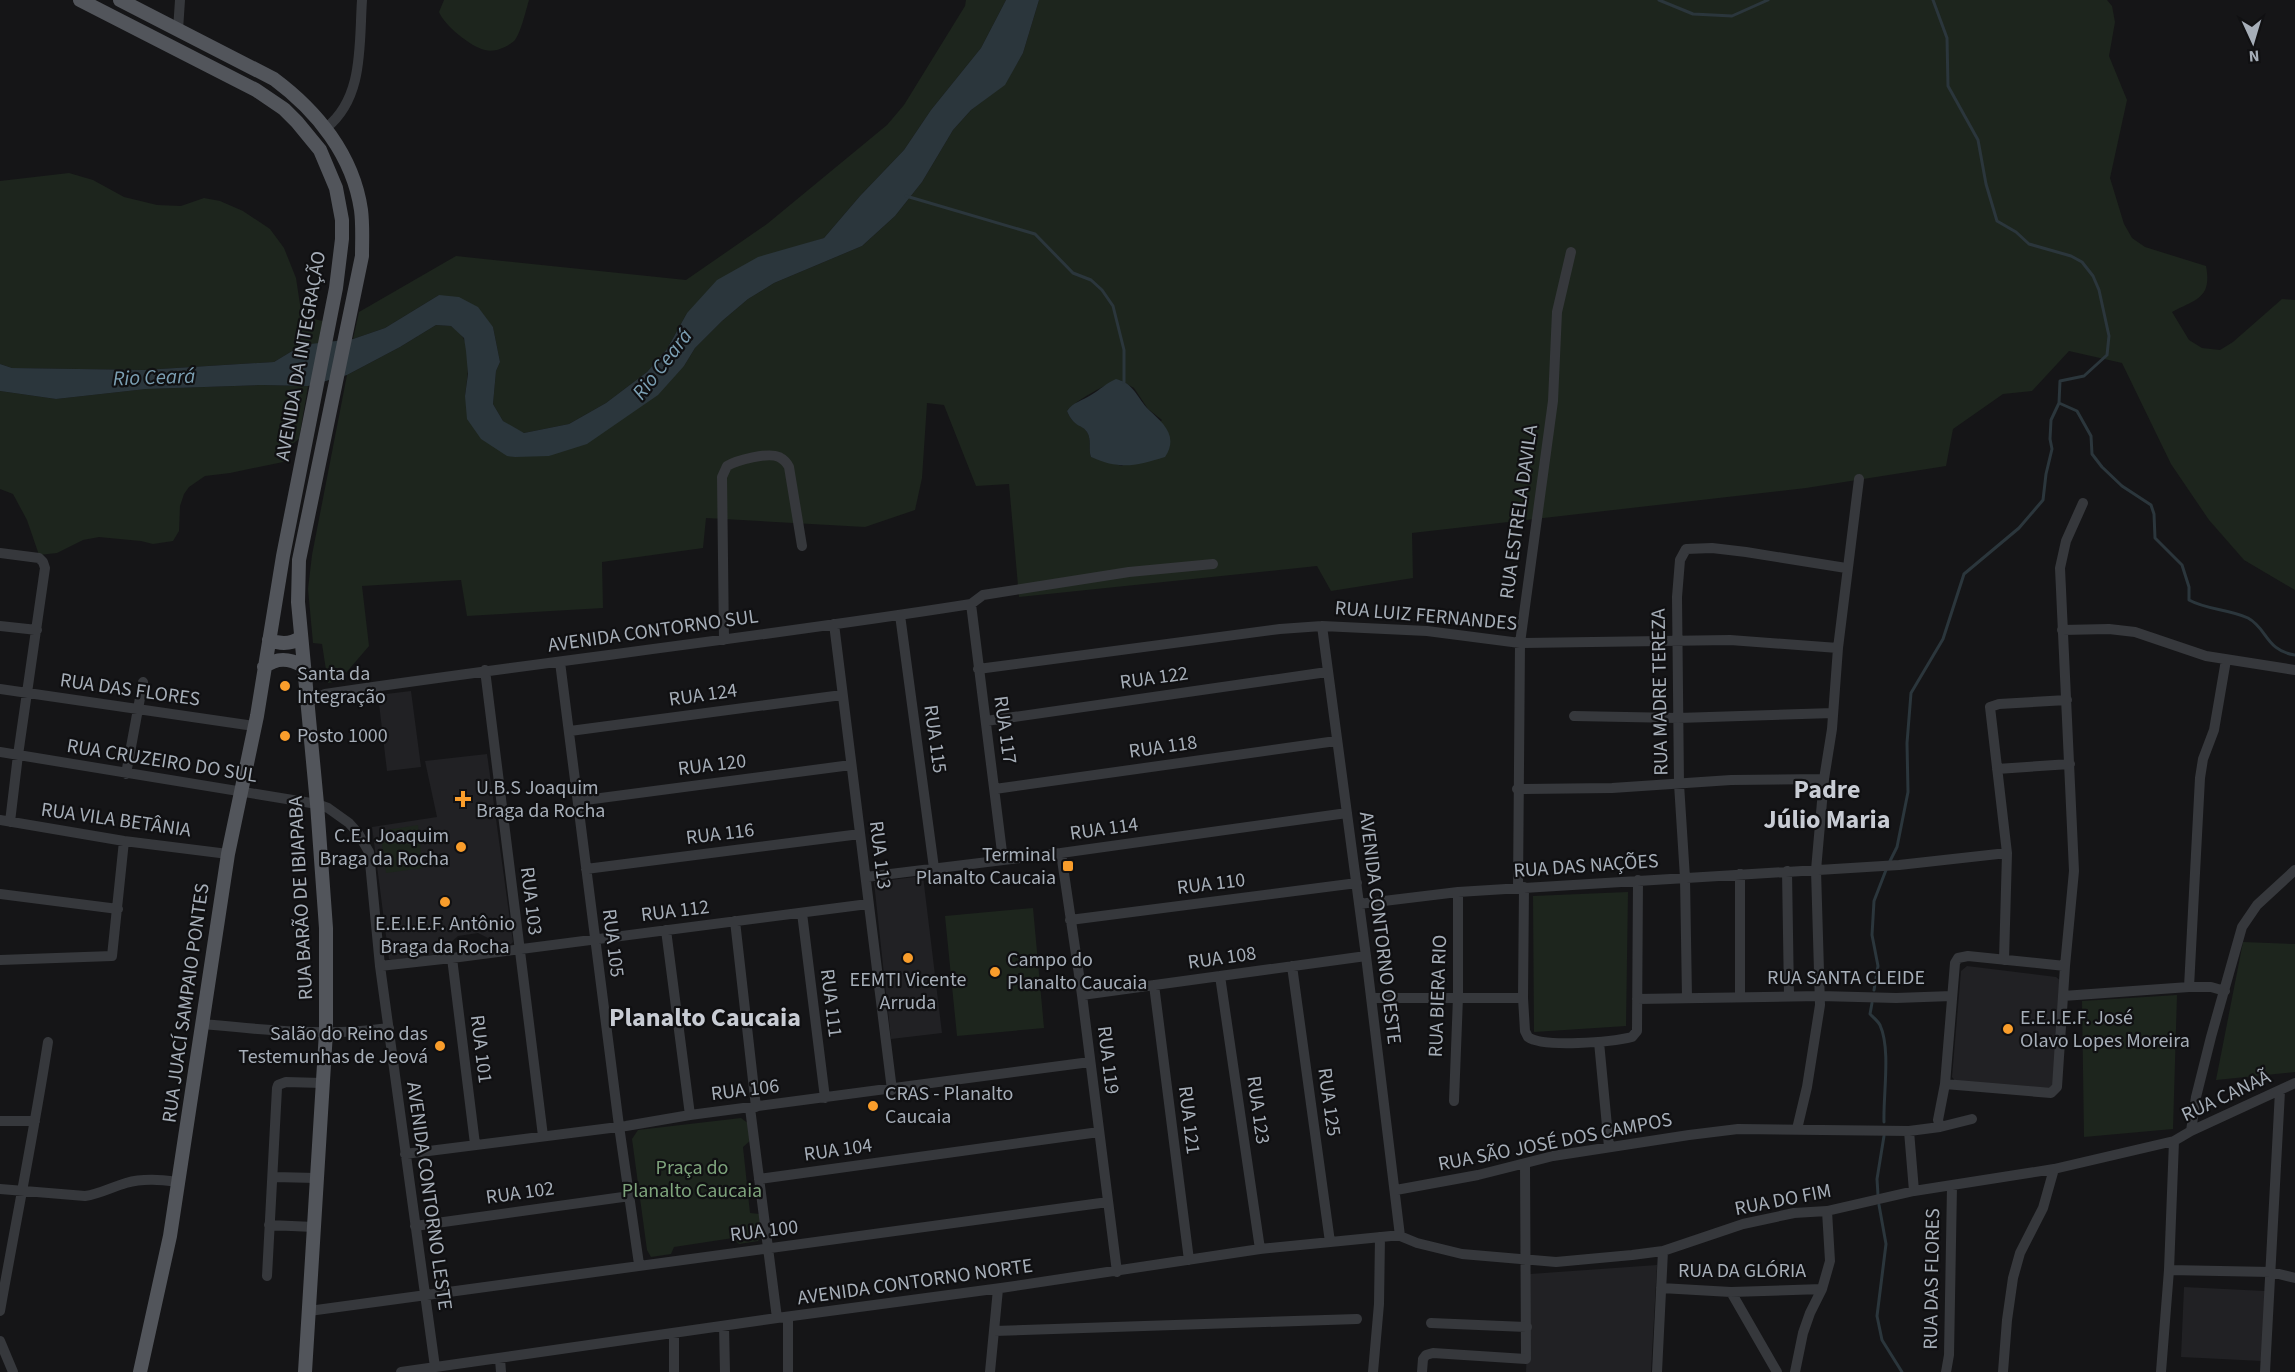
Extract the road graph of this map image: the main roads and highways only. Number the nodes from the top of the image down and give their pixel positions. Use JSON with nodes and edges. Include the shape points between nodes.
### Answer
{"nodes":[{"id":1,"x":80,"y":0,"type":"edge"},
{"id":2,"x":120,"y":0,"type":"edge"},
{"id":3,"x":210,"y":47,"type":"junction"},
{"id":4,"x":203,"y":63,"type":"junction"},
{"id":5,"x":300,"y":638,"type":"junction"},
{"id":6,"x":268,"y":640,"type":"junction"},
{"id":7,"x":303,"y":666,"type":"junction"},
{"id":8,"x":264,"y":667,"type":"junction"},
{"id":9,"x":140,"y":1372,"type":"edge"},
{"id":10,"x":305,"y":1372,"type":"edge"}],
"edges":[{"from":1,"to":4,"type":"main road","name":"AVENIDA DA INTEGRAÇÃO"},
{"from":2,"to":3,"type":"main road","name":"AVENIDA DA INTEGRAÇÃO"},
{"from":3,"to":4,"type":"main road"},
{"from":3,"to":5,"type":"main road","name":"AVENIDA DA INTEGRAÇÃO","via":[[297,96],[326,128],[350,169],[361,210],[362,256],[299,560]]},
{"from":4,"to":6,"type":"main road","name":"AVENIDA DA INTEGRAÇÃO","via":[[284,109],[320,150],[340,203],[342,239],[330,318]]},
{"from":5,"to":6,"type":"main road","via":[[285,644]]},
{"from":5,"to":7,"type":"main road","name":"RUA BARÃO DE IBIAPABA"},
{"from":6,"to":8,"type":"main road","name":"RUA JUACÍ SAMPAIO PONTES"},
{"from":7,"to":8,"type":"main road","via":[[283,659]]},
{"from":7,"to":10,"type":"main road","name":"RUA BARÃO DE IBIAPABA","via":[[326,928],[326,1032]]},
{"from":8,"to":9,"type":"main road","name":"RUA JUACÍ SAMPAIO PONTES","via":[[228,854],[170,1236]]}]}
